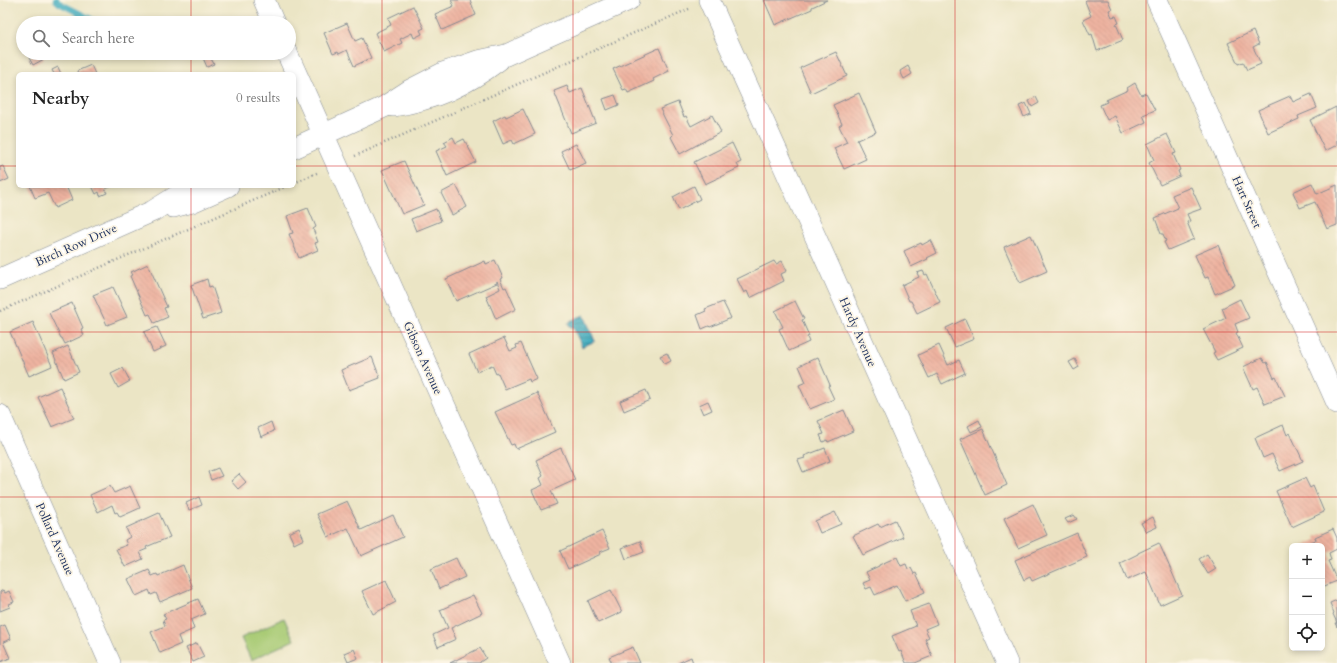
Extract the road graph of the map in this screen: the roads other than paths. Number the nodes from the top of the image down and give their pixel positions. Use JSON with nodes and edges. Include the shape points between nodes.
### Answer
{"nodes":[{"id":1,"x":264,"y":0,"type":"edge"},
{"id":2,"x":628,"y":0,"type":"edge"},
{"id":3,"x":710,"y":0,"type":"edge"},
{"id":4,"x":1157,"y":0,"type":"edge"},
{"id":5,"x":271,"y":16,"type":"edge"},
{"id":6,"x":290,"y":60,"type":"edge"},
{"id":7,"x":295,"y":72,"type":"edge"},
{"id":8,"x":296,"y":73,"type":"edge"},
{"id":9,"x":323,"y":134,"type":"junction"},
{"id":10,"x":296,"y":147,"type":"edge"},
{"id":11,"x":190,"y":188,"type":"edge"},
{"id":12,"x":224,"y":188,"type":"edge"},
{"id":13,"x":153,"y":211,"type":"junction"},
{"id":14,"x":0,"y":279,"type":"edge"},
{"id":15,"x":1337,"y":403,"type":"edge"},
{"id":16,"x":0,"y":415,"type":"edge"},
{"id":17,"x":110,"y":663,"type":"edge"},
{"id":18,"x":560,"y":663,"type":"edge"},
{"id":19,"x":1006,"y":663,"type":"edge"}],
"edges":[{"from":1,"to":5,"type":"street"},
{"from":2,"to":9,"type":"street","via":[[506,55],[479,75],[458,86],[423,100],[384,107]]},
{"from":3,"to":19,"type":"street","name":"Hardy Avenue"},
{"from":4,"to":15,"type":"street","name":"Hart Street"},
{"from":6,"to":7,"type":"street","name":"Gibson Avenue"},
{"from":8,"to":9,"type":"street","name":"Gibson Avenue"},
{"from":9,"to":10,"type":"street"},
{"from":9,"to":18,"type":"street","name":"Gibson Avenue"},
{"from":11,"to":13,"type":"street","name":"Birch Row Drive"},
{"from":12,"to":13,"type":"street","name":"Birch Row Drive","via":[[192,202]]},
{"from":13,"to":14,"type":"street","name":"Birch Row Drive"},
{"from":16,"to":17,"type":"street","name":"Pollard Avenue"}]}
